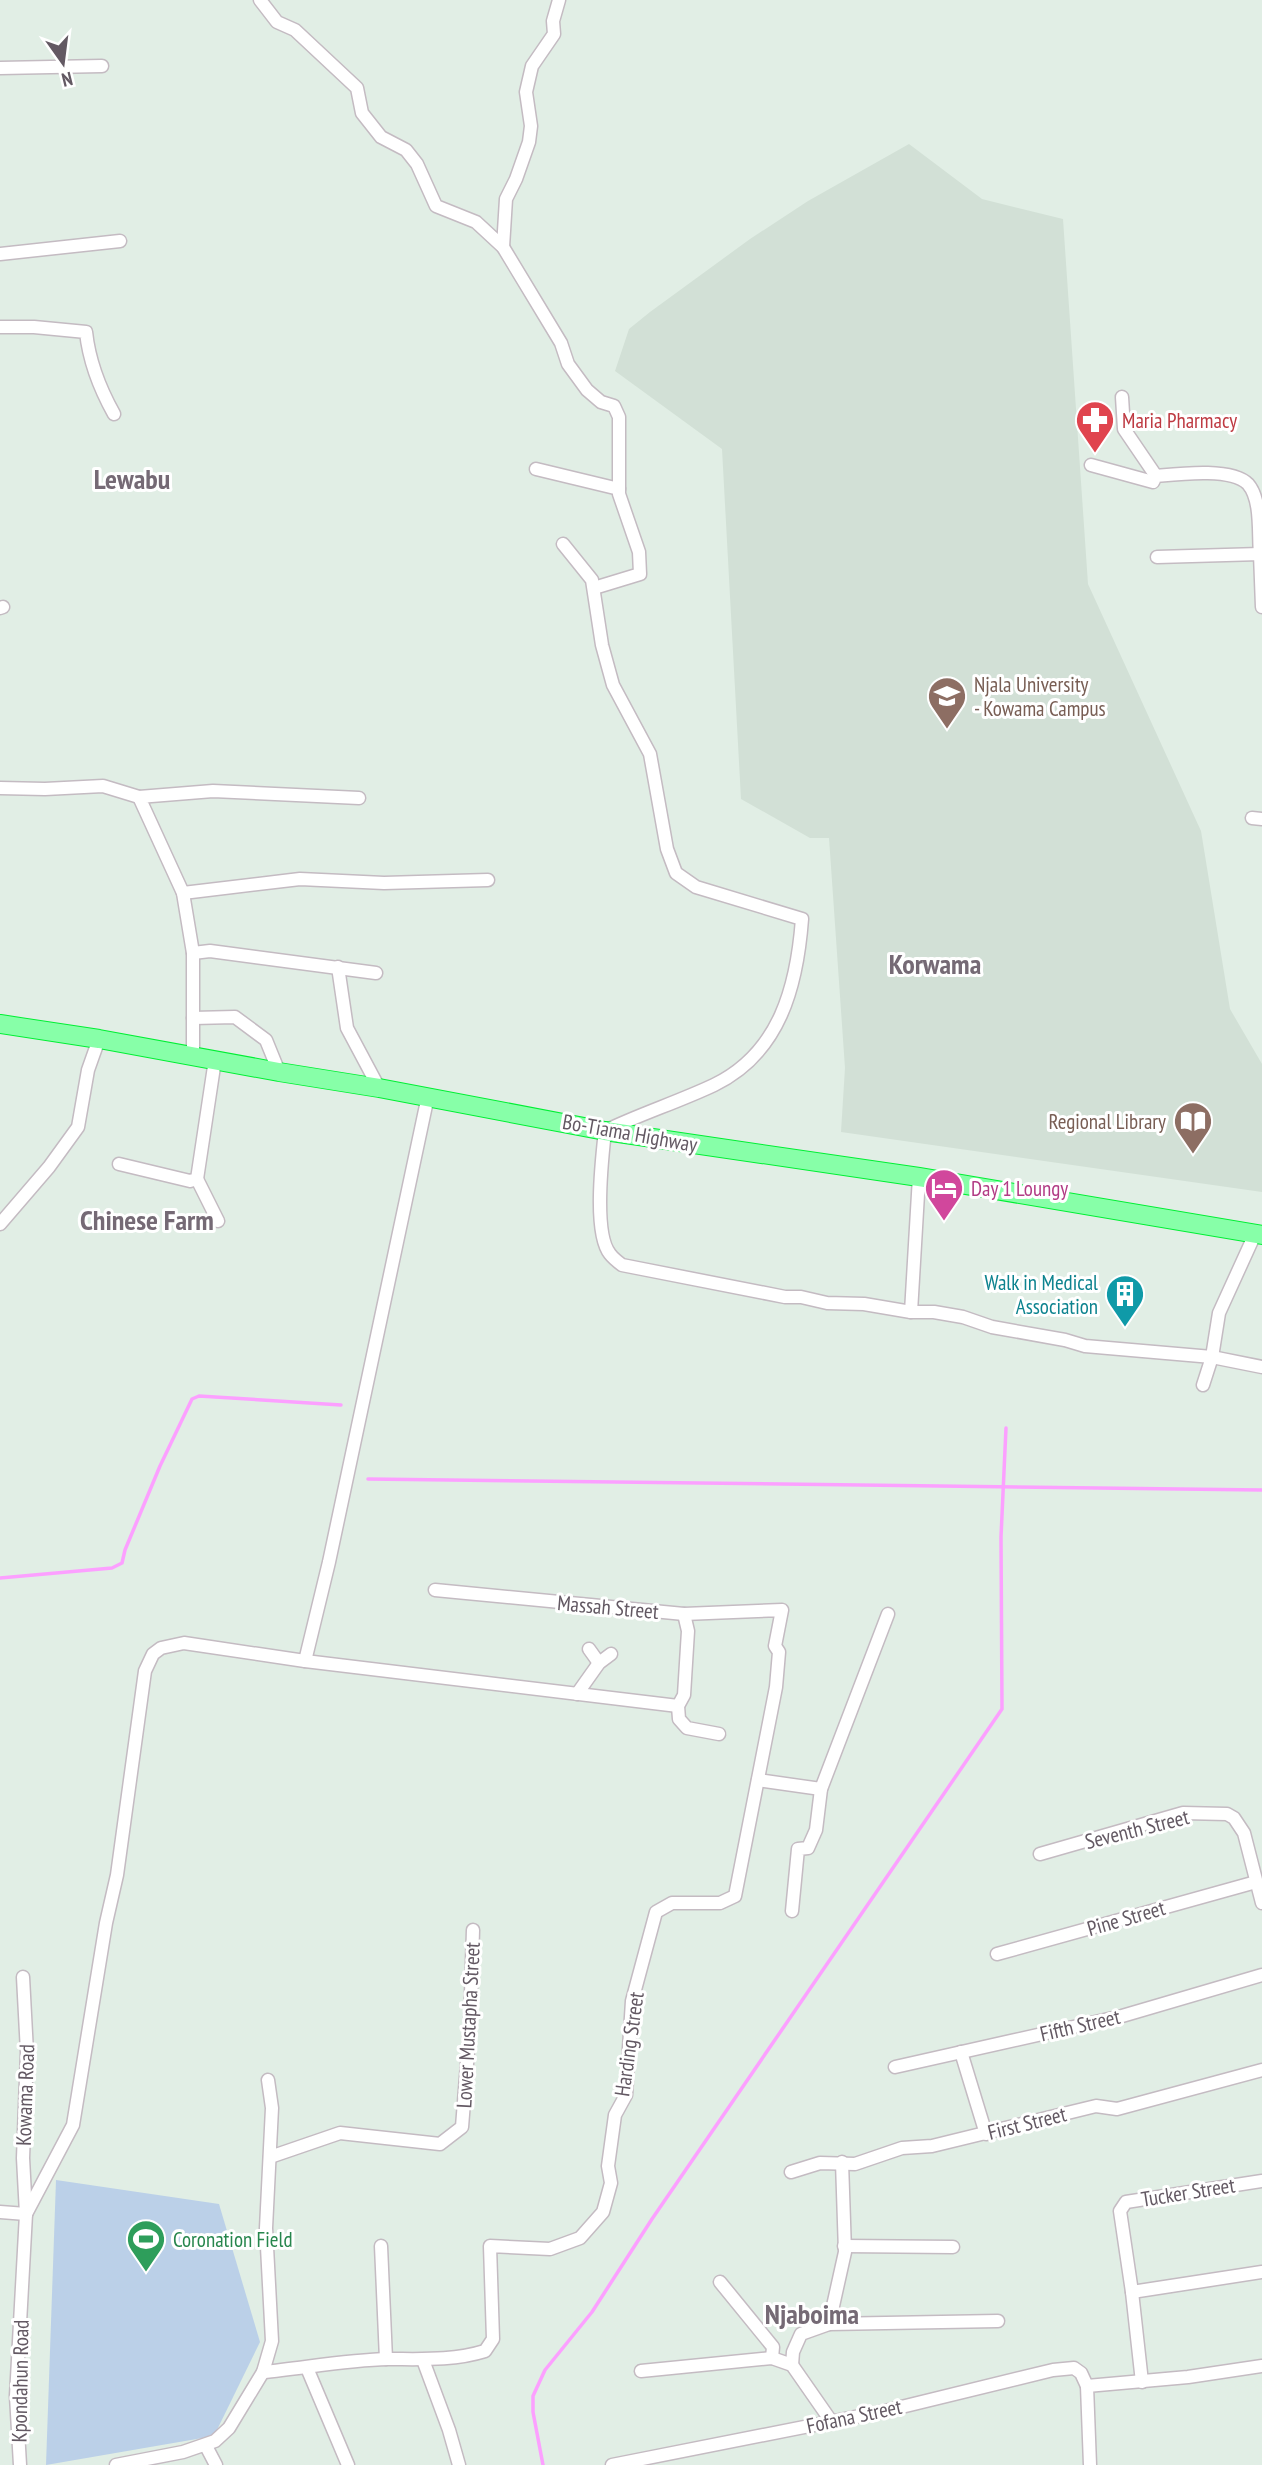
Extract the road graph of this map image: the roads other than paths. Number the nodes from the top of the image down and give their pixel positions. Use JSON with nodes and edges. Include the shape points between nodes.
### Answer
{"nodes":[{"id":1,"x":260,"y":0,"type":"edge"},
{"id":2,"x":559,"y":0,"type":"edge"},
{"id":3,"x":102,"y":66,"type":"dead end"},
{"id":4,"x":0,"y":68,"type":"edge"},
{"id":5,"x":120,"y":241,"type":"dead end"},
{"id":6,"x":503,"y":247,"type":"junction"},
{"id":7,"x":0,"y":254,"type":"edge"},
{"id":8,"x":0,"y":327,"type":"edge"},
{"id":9,"x":1122,"y":397,"type":"dead end"},
{"id":10,"x":114,"y":414,"type":"dead end"},
{"id":11,"x":1091,"y":465,"type":"dead end"},
{"id":12,"x":536,"y":469,"type":"dead end"},
{"id":13,"x":1155,"y":479,"type":"junction"},
{"id":14,"x":619,"y":489,"type":"junction"},
{"id":15,"x":563,"y":544,"type":"dead end"},
{"id":16,"x":1261,"y":554,"type":"edge"},
{"id":17,"x":1157,"y":557,"type":"dead end"},
{"id":18,"x":594,"y":588,"type":"junction"},
{"id":19,"x":1262,"y":607,"type":"edge"},
{"id":20,"x":0,"y":788,"type":"edge"},
{"id":21,"x":139,"y":797,"type":"junction"},
{"id":22,"x":359,"y":798,"type":"dead end"},
{"id":23,"x":488,"y":880,"type":"dead end"},
{"id":24,"x":183,"y":893,"type":"junction"},
{"id":25,"x":193,"y":953,"type":"junction"},
{"id":26,"x":338,"y":967,"type":"junction"},
{"id":27,"x":376,"y":973,"type":"dead end"},
{"id":28,"x":193,"y":1018,"type":"junction"},
{"id":29,"x":0,"y":1024,"type":"edge"},
{"id":30,"x":99,"y":1038,"type":"junction"},
{"id":31,"x":193,"y":1057,"type":"junction"},
{"id":32,"x":215,"y":1060,"type":"junction"},
{"id":33,"x":279,"y":1072,"type":"junction"},
{"id":34,"x":379,"y":1088,"type":"junction"},
{"id":35,"x":428,"y":1096,"type":"junction"},
{"id":36,"x":605,"y":1130,"type":"junction"},
{"id":37,"x":119,"y":1164,"type":"dead end"},
{"id":38,"x":919,"y":1177,"type":"junction"},
{"id":39,"x":197,"y":1179,"type":"junction"},
{"id":40,"x":218,"y":1221,"type":"dead end"},
{"id":41,"x":0,"y":1224,"type":"edge"},
{"id":42,"x":1258,"y":1235,"type":"edge"},
{"id":43,"x":911,"y":1312,"type":"junction"},
{"id":44,"x":1212,"y":1357,"type":"junction"},
{"id":45,"x":1262,"y":1367,"type":"edge"},
{"id":46,"x":1203,"y":1385,"type":"dead end"},
{"id":47,"x":435,"y":1590,"type":"dead end"},
{"id":48,"x":782,"y":1610,"type":"joint"},
{"id":49,"x":684,"y":1614,"type":"junction"},
{"id":50,"x":888,"y":1614,"type":"dead end"},
{"id":51,"x":589,"y":1649,"type":"dead end"},
{"id":52,"x":611,"y":1654,"type":"dead end"},
{"id":53,"x":305,"y":1661,"type":"junction"},
{"id":54,"x":599,"y":1663,"type":"junction"},
{"id":55,"x":577,"y":1694,"type":"junction"},
{"id":56,"x":678,"y":1706,"type":"junction"},
{"id":57,"x":719,"y":1734,"type":"dead end"},
{"id":58,"x":758,"y":1780,"type":"junction"},
{"id":59,"x":821,"y":1789,"type":"junction"},
{"id":60,"x":1040,"y":1854,"type":"dead end"},
{"id":61,"x":1256,"y":1882,"type":"junction"},
{"id":62,"x":1262,"y":1903,"type":"edge"},
{"id":63,"x":792,"y":1911,"type":"dead end"},
{"id":64,"x":474,"y":1930,"type":"dead end"},
{"id":65,"x":997,"y":1954,"type":"dead end"},
{"id":66,"x":1262,"y":1975,"type":"edge"},
{"id":67,"x":23,"y":1977,"type":"dead end"},
{"id":68,"x":961,"y":2052,"type":"junction"},
{"id":69,"x":895,"y":2067,"type":"dead end"},
{"id":70,"x":1262,"y":2070,"type":"edge"},
{"id":71,"x":268,"y":2080,"type":"dead end"},
{"id":72,"x":986,"y":2134,"type":"junction"},
{"id":73,"x":270,"y":2157,"type":"junction"},
{"id":74,"x":842,"y":2162,"type":"junction"},
{"id":75,"x":791,"y":2172,"type":"dead end"},
{"id":76,"x":1262,"y":2181,"type":"edge"},
{"id":77,"x":0,"y":2212,"type":"edge"},
{"id":78,"x":26,"y":2214,"type":"junction"},
{"id":79,"x":381,"y":2246,"type":"dead end"},
{"id":80,"x":844,"y":2246,"type":"junction"},
{"id":81,"x":953,"y":2247,"type":"dead end"},
{"id":82,"x":1262,"y":2272,"type":"edge"},
{"id":83,"x":720,"y":2282,"type":"dead end"},
{"id":84,"x":1132,"y":2292,"type":"junction"},
{"id":85,"x":998,"y":2321,"type":"dead end"},
{"id":86,"x":829,"y":2324,"type":"junction"},
{"id":87,"x":772,"y":2358,"type":"junction"},
{"id":88,"x":386,"y":2359,"type":"junction"},
{"id":89,"x":423,"y":2360,"type":"junction"},
{"id":90,"x":792,"y":2365,"type":"junction"},
{"id":91,"x":1262,"y":2366,"type":"edge"},
{"id":92,"x":307,"y":2368,"type":"junction"},
{"id":93,"x":641,"y":2371,"type":"dead end"},
{"id":94,"x":263,"y":2372,"type":"junction"},
{"id":95,"x":1142,"y":2382,"type":"junction"},
{"id":96,"x":1087,"y":2386,"type":"junction"},
{"id":97,"x":831,"y":2421,"type":"junction"},
{"id":98,"x":206,"y":2446,"type":"junction"},
{"id":99,"x":20,"y":2465,"type":"edge"},
{"id":100,"x":116,"y":2465,"type":"edge"},
{"id":101,"x":216,"y":2465,"type":"edge"},
{"id":102,"x":348,"y":2465,"type":"edge"},
{"id":103,"x":458,"y":2465,"type":"edge"},
{"id":104,"x":612,"y":2465,"type":"edge"},
{"id":105,"x":1090,"y":2465,"type":"edge"}],
"edges":[{"from":1,"to":6,"type":"street","via":[[277,22],[295,30],[357,88],[362,113],[381,137],[406,150],[436,205],[476,222]]},
{"from":2,"to":6,"type":"street","via":[[554,34],[533,66],[526,92],[529,142],[506,199]]},
{"from":3,"to":4,"type":"street"},
{"from":5,"to":7,"type":"street"},
{"from":6,"to":14,"type":"street","via":[[562,343],[568,363],[587,390],[614,406],[619,417]]},
{"from":8,"to":10,"type":"street","via":[[86,332],[98,380]]},
{"from":9,"to":13,"type":"street","via":[[1124,429]]},
{"from":11,"to":13,"type":"street"},
{"from":12,"to":14,"type":"street"},
{"from":13,"to":16,"type":"street","via":[[1195,472],[1247,483],[1257,511]]},
{"from":14,"to":18,"type":"street","via":[[639,552],[640,575]]},
{"from":15,"to":18,"type":"street"},
{"from":16,"to":17,"type":"street"},
{"from":16,"to":19,"type":"street"},
{"from":18,"to":36,"type":"street","via":[[601,645],[613,685],[650,754],[667,849],[676,873],[696,887],[802,919],[792,990],[771,1033],[748,1063],[715,1084]]},
{"from":20,"to":21,"type":"street","via":[[103,786]]},
{"from":21,"to":22,"type":"street","via":[[213,791]]},
{"from":21,"to":24,"type":"street"},
{"from":23,"to":24,"type":"street","via":[[384,883],[300,879]]},
{"from":24,"to":25,"type":"street"},
{"from":25,"to":26,"type":"street","via":[[210,951]]},
{"from":25,"to":28,"type":"street"},
{"from":26,"to":27,"type":"street"},
{"from":26,"to":34,"type":"street","via":[[347,1028]]},
{"from":28,"to":31,"type":"street"},
{"from":28,"to":33,"type":"street","via":[[234,1017],[266,1040]]},
{"from":29,"to":30,"type":"highway","name":"Bo-Tiama Highway"},
{"from":30,"to":31,"type":"highway","name":"Bo-Tiama Highway"},
{"from":30,"to":41,"type":"street","via":[[78,1127]]},
{"from":31,"to":32,"type":"highway","name":"Bo-Tiama Highway"},
{"from":32,"to":33,"type":"highway","name":"Bo-Tiama Highway"},
{"from":32,"to":39,"type":"street"},
{"from":33,"to":34,"type":"highway","name":"Bo-Tiama Highway"},
{"from":34,"to":35,"type":"highway","name":"Bo-Tiama Highway"},
{"from":35,"to":36,"type":"highway","name":"Bo-Tiama Highway"},
{"from":35,"to":53,"type":"street"},
{"from":36,"to":38,"type":"highway","name":"Bo-Tiama Highway"},
{"from":36,"to":43,"type":"street","via":[[600,1217],[608,1252],[622,1265],[785,1297]]},
{"from":37,"to":39,"type":"street"},
{"from":38,"to":42,"type":"highway","name":"Bo-Tiama Highway"},
{"from":38,"to":43,"type":"street"},
{"from":39,"to":40,"type":"street"},
{"from":42,"to":44,"type":"street","via":[[1219,1313]]},
{"from":43,"to":44,"type":"street","via":[[963,1317],[1085,1346]]},
{"from":44,"to":45,"type":"street"},
{"from":44,"to":46,"type":"street"},
{"from":47,"to":49,"type":"street","name":"Massah Street"},
{"from":48,"to":49,"type":"street","name":"Massah Street"},
{"from":48,"to":58,"type":"street","name":"Harding Street","via":[[775,1646],[779,1652],[776,1687]]},
{"from":49,"to":56,"type":"street","via":[[688,1631],[684,1695]]},
{"from":50,"to":59,"type":"street"},
{"from":51,"to":54,"type":"street"},
{"from":52,"to":54,"type":"street"},
{"from":53,"to":55,"type":"street"},
{"from":53,"to":78,"type":"street","via":[[184,1643],[153,1654],[145,1671],[117,1875],[73,2125]]},
{"from":54,"to":55,"type":"street"},
{"from":55,"to":56,"type":"street"},
{"from":56,"to":57,"type":"street","via":[[679,1719],[687,1728]]},
{"from":58,"to":59,"type":"street"},
{"from":58,"to":89,"type":"street","name":"Harding Street","via":[[735,1896],[720,1903],[672,1903],[656,1912],[632,2001],[626,2095],[615,2116],[608,2166],[611,2183],[603,2212],[580,2238],[550,2249],[490,2246],[493,2339],[485,2351],[472,2355]]},
{"from":59,"to":63,"type":"street","via":[[816,1830],[808,1848],[798,1849]]},
{"from":60,"to":61,"type":"street","name":"Seventh Street","via":[[1183,1813],[1227,1814],[1244,1833]]},
{"from":61,"to":62,"type":"street"},
{"from":61,"to":65,"type":"street","name":"Pine Street"},
{"from":64,"to":73,"type":"street","name":"Lower Mustapha Street","via":[[462,2127],[440,2144],[340,2133]]},
{"from":66,"to":68,"type":"street","name":"Fifth Street","via":[[1122,2016]]},
{"from":67,"to":78,"type":"street","name":"Kowama Road"},
{"from":68,"to":69,"type":"street","name":"Fifth Street"},
{"from":68,"to":72,"type":"street"},
{"from":70,"to":72,"type":"street","name":"First Street","via":[[1117,2109],[1096,2106]]},
{"from":71,"to":73,"type":"street"},
{"from":72,"to":74,"type":"street","name":"First Street","via":[[902,2148],[855,2164]]},
{"from":73,"to":94,"type":"street","via":[[266,2228],[272,2341]]},
{"from":74,"to":75,"type":"street","name":"First Street"},
{"from":74,"to":80,"type":"street"},
{"from":76,"to":84,"type":"street","name":"Tucker Street","via":[[1126,2202],[1120,2211]]},
{"from":77,"to":78,"type":"street"},
{"from":78,"to":99,"type":"street","name":"Kpondahun Road","via":[[16,2396]]},
{"from":79,"to":88,"type":"street"},
{"from":80,"to":81,"type":"street"},
{"from":80,"to":86,"type":"street"},
{"from":82,"to":84,"type":"street"},
{"from":83,"to":87,"type":"street","via":[[773,2347]]},
{"from":84,"to":95,"type":"street"},
{"from":85,"to":86,"type":"street"},
{"from":86,"to":90,"type":"street","via":[[801,2334]]},
{"from":87,"to":90,"type":"street"},
{"from":87,"to":93,"type":"street"},
{"from":88,"to":89,"type":"street","name":"Harding Street"},
{"from":88,"to":92,"type":"street","name":"Harding Street"},
{"from":89,"to":103,"type":"street"},
{"from":90,"to":97,"type":"street"},
{"from":91,"to":95,"type":"street"},
{"from":92,"to":94,"type":"street","name":"Harding Street"},
{"from":92,"to":102,"type":"street"},
{"from":94,"to":98,"type":"street","via":[[229,2428]]},
{"from":95,"to":96,"type":"street"},
{"from":96,"to":97,"type":"street","name":"Fofana Street","via":[[1074,2368],[1053,2370]]},
{"from":96,"to":105,"type":"street"},
{"from":97,"to":104,"type":"street","name":"Fofana Street"},
{"from":98,"to":100,"type":"street"},
{"from":98,"to":101,"type":"street"}]}
